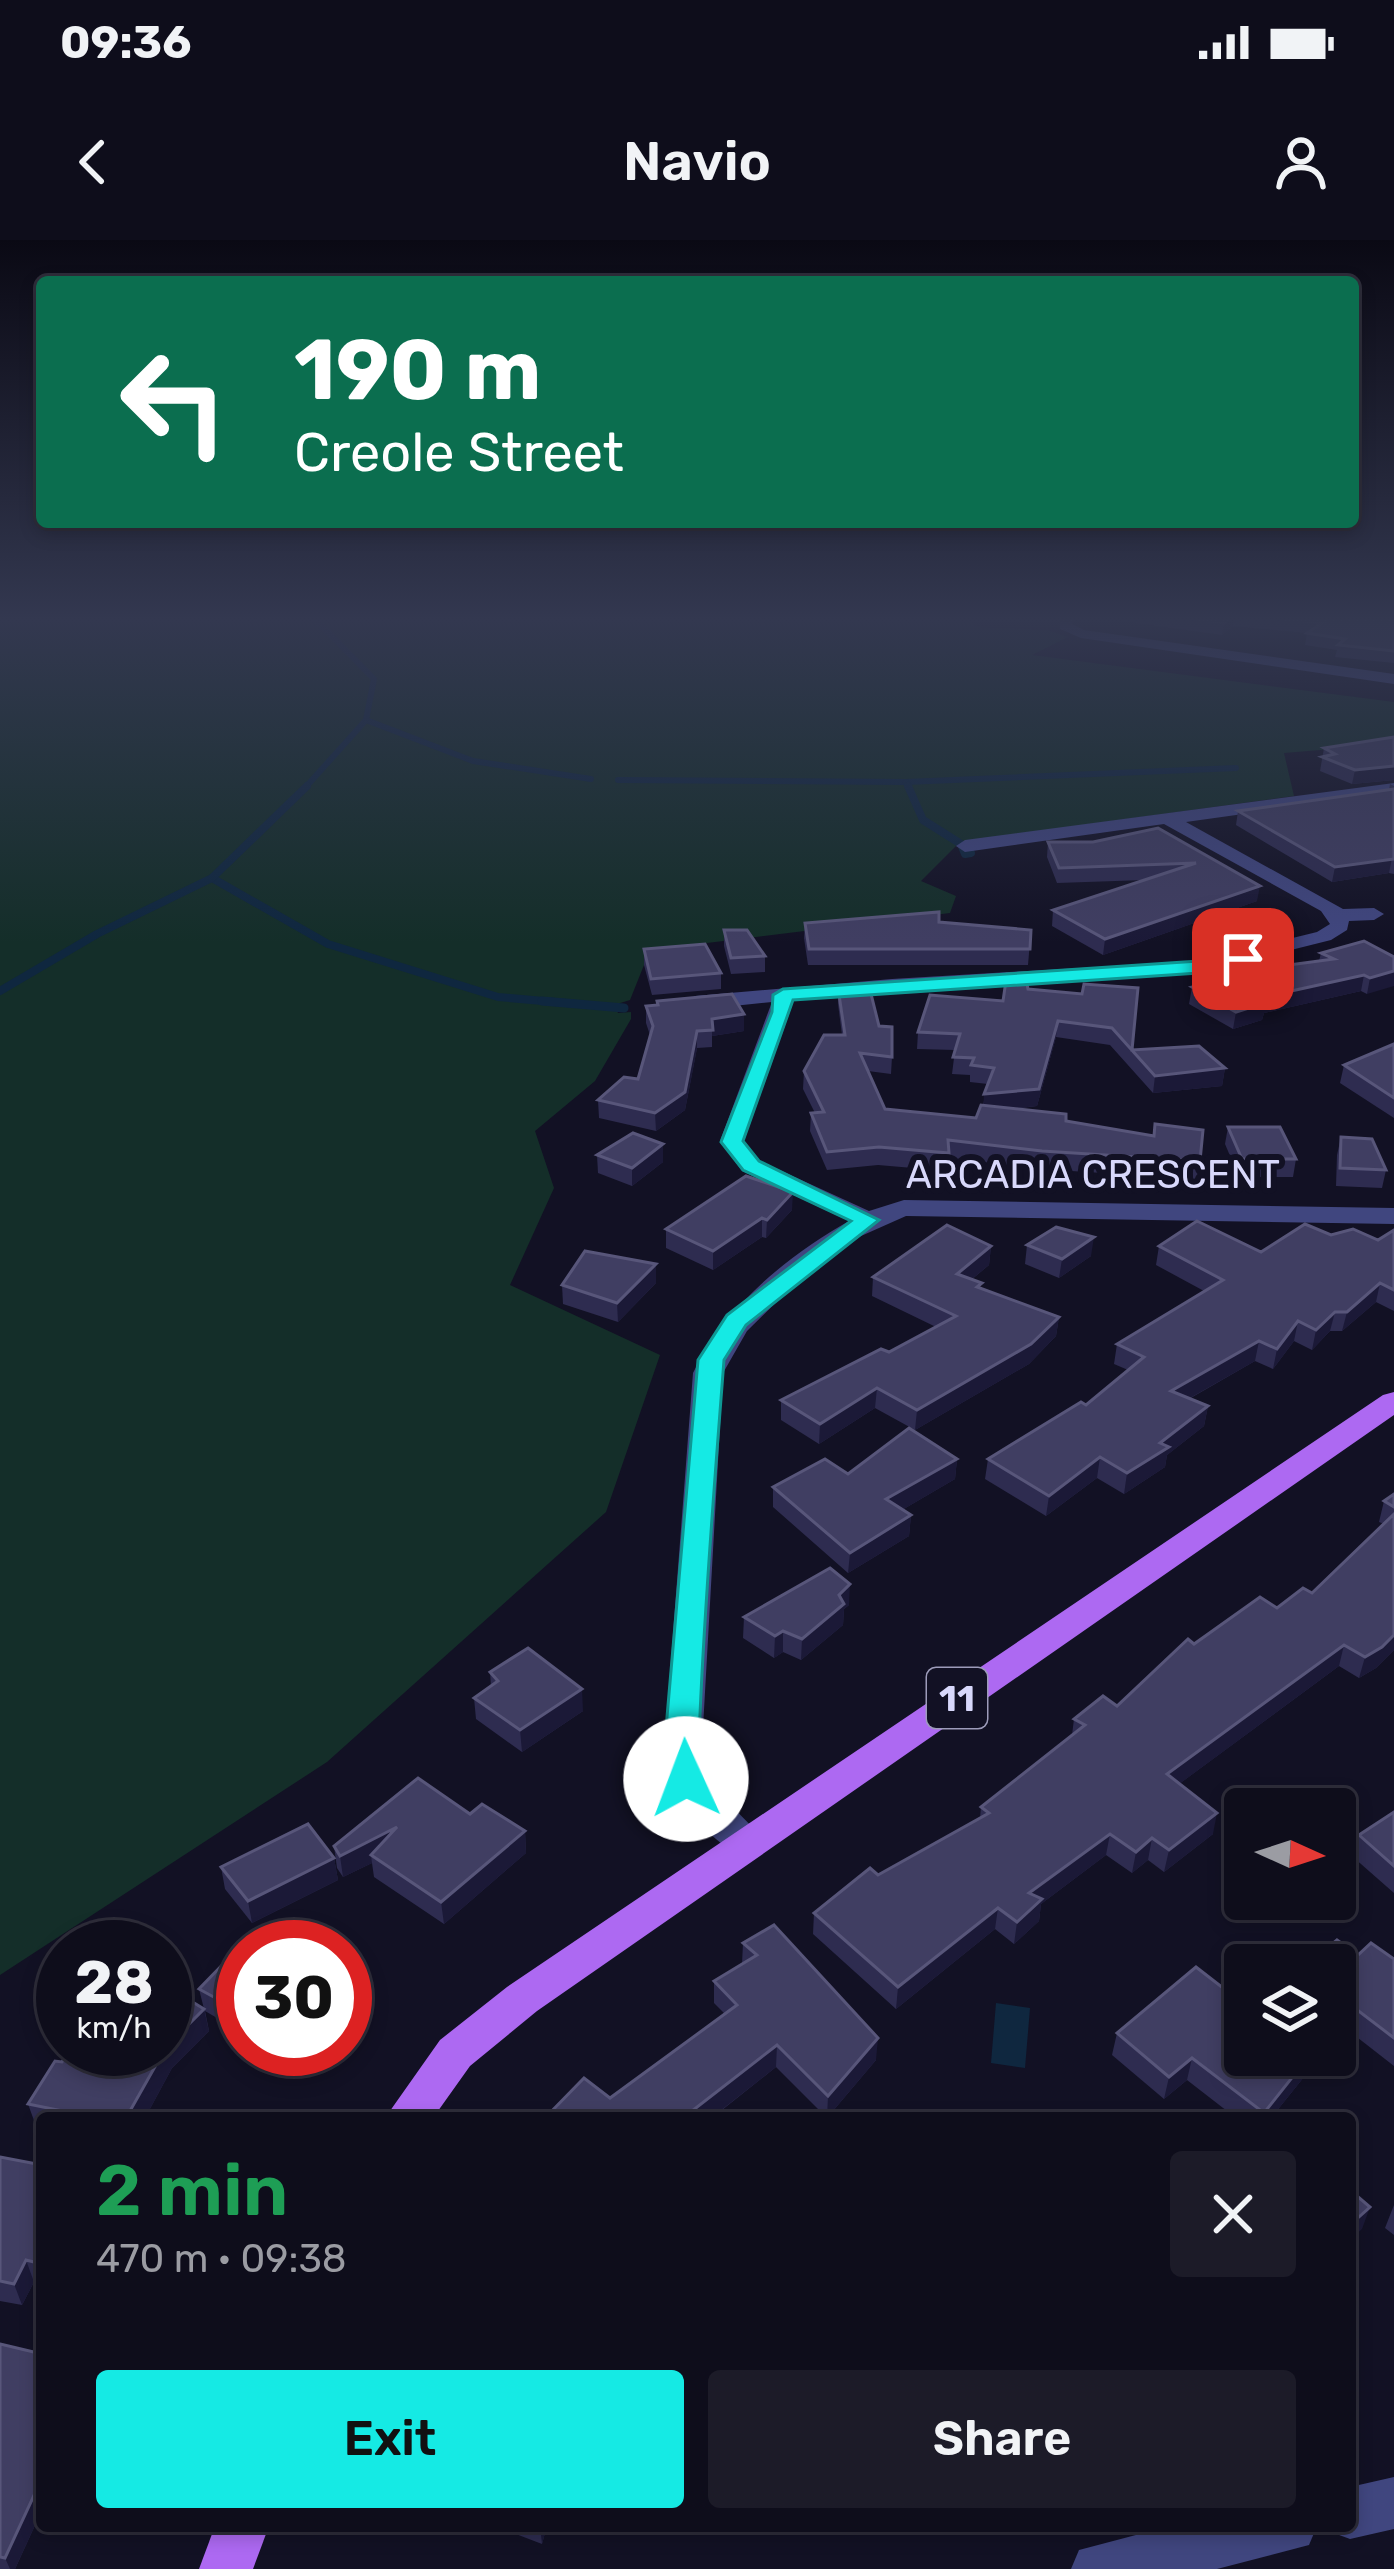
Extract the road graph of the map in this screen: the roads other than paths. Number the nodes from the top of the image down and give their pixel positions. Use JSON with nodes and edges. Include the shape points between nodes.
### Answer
{"nodes":[{"id":1,"x":1394,"y":788,"type":"edge"},
{"id":2,"x":1166,"y":818,"type":"junction"},
{"id":3,"x":965,"y":847,"type":"dead end"},
{"id":4,"x":1375,"y":914,"type":"dead end"},
{"id":5,"x":1338,"y":915,"type":"junction"},
{"id":6,"x":783,"y":995,"type":"junction"},
{"id":7,"x":669,"y":1005,"type":"edge"},
{"id":8,"x":1394,"y":1216,"type":"edge"},
{"id":9,"x":867,"y":1220,"type":"junction"},
{"id":10,"x":1394,"y":1401,"type":"edge"},
{"id":11,"x":748,"y":1843,"type":"junction"},
{"id":12,"x":411,"y":2112,"type":"edge"},
{"id":13,"x":1394,"y":2503,"type":"edge"},
{"id":14,"x":1356,"y":2512,"type":"edge"},
{"id":15,"x":240,"y":2532,"type":"edge"},
{"id":16,"x":1263,"y":2532,"type":"edge"},
{"id":17,"x":226,"y":2569,"type":"edge"},
{"id":18,"x":1098,"y":2569,"type":"edge"}],
"edges":[{"from":1,"to":2,"type":"street"},
{"from":2,"to":3,"type":"street"},
{"from":2,"to":5,"type":"street"},
{"from":4,"to":5,"type":"street"},
{"from":5,"to":6,"type":"street","via":[[1340,926],[1324,937],[1225,963]]},
{"from":6,"to":7,"type":"street"},
{"from":6,"to":9,"type":"street","via":[[732,1142],[751,1166]]},
{"from":8,"to":9,"type":"street","name":"ARCADIA CRESCENT","via":[[919,1206]]},
{"from":9,"to":11,"type":"street","name":"ARCADIA CRESCENT","via":[[736,1320],[708,1373],[682,1763],[693,1791]]},
{"from":10,"to":11,"type":"main road","number":"11"},
{"from":11,"to":12,"type":"main road","number":"11","via":[[488,2026],[455,2053]]},
{"from":13,"to":14,"type":"street"},
{"from":15,"to":17,"type":"main road"},
{"from":16,"to":18,"type":"street"}]}
